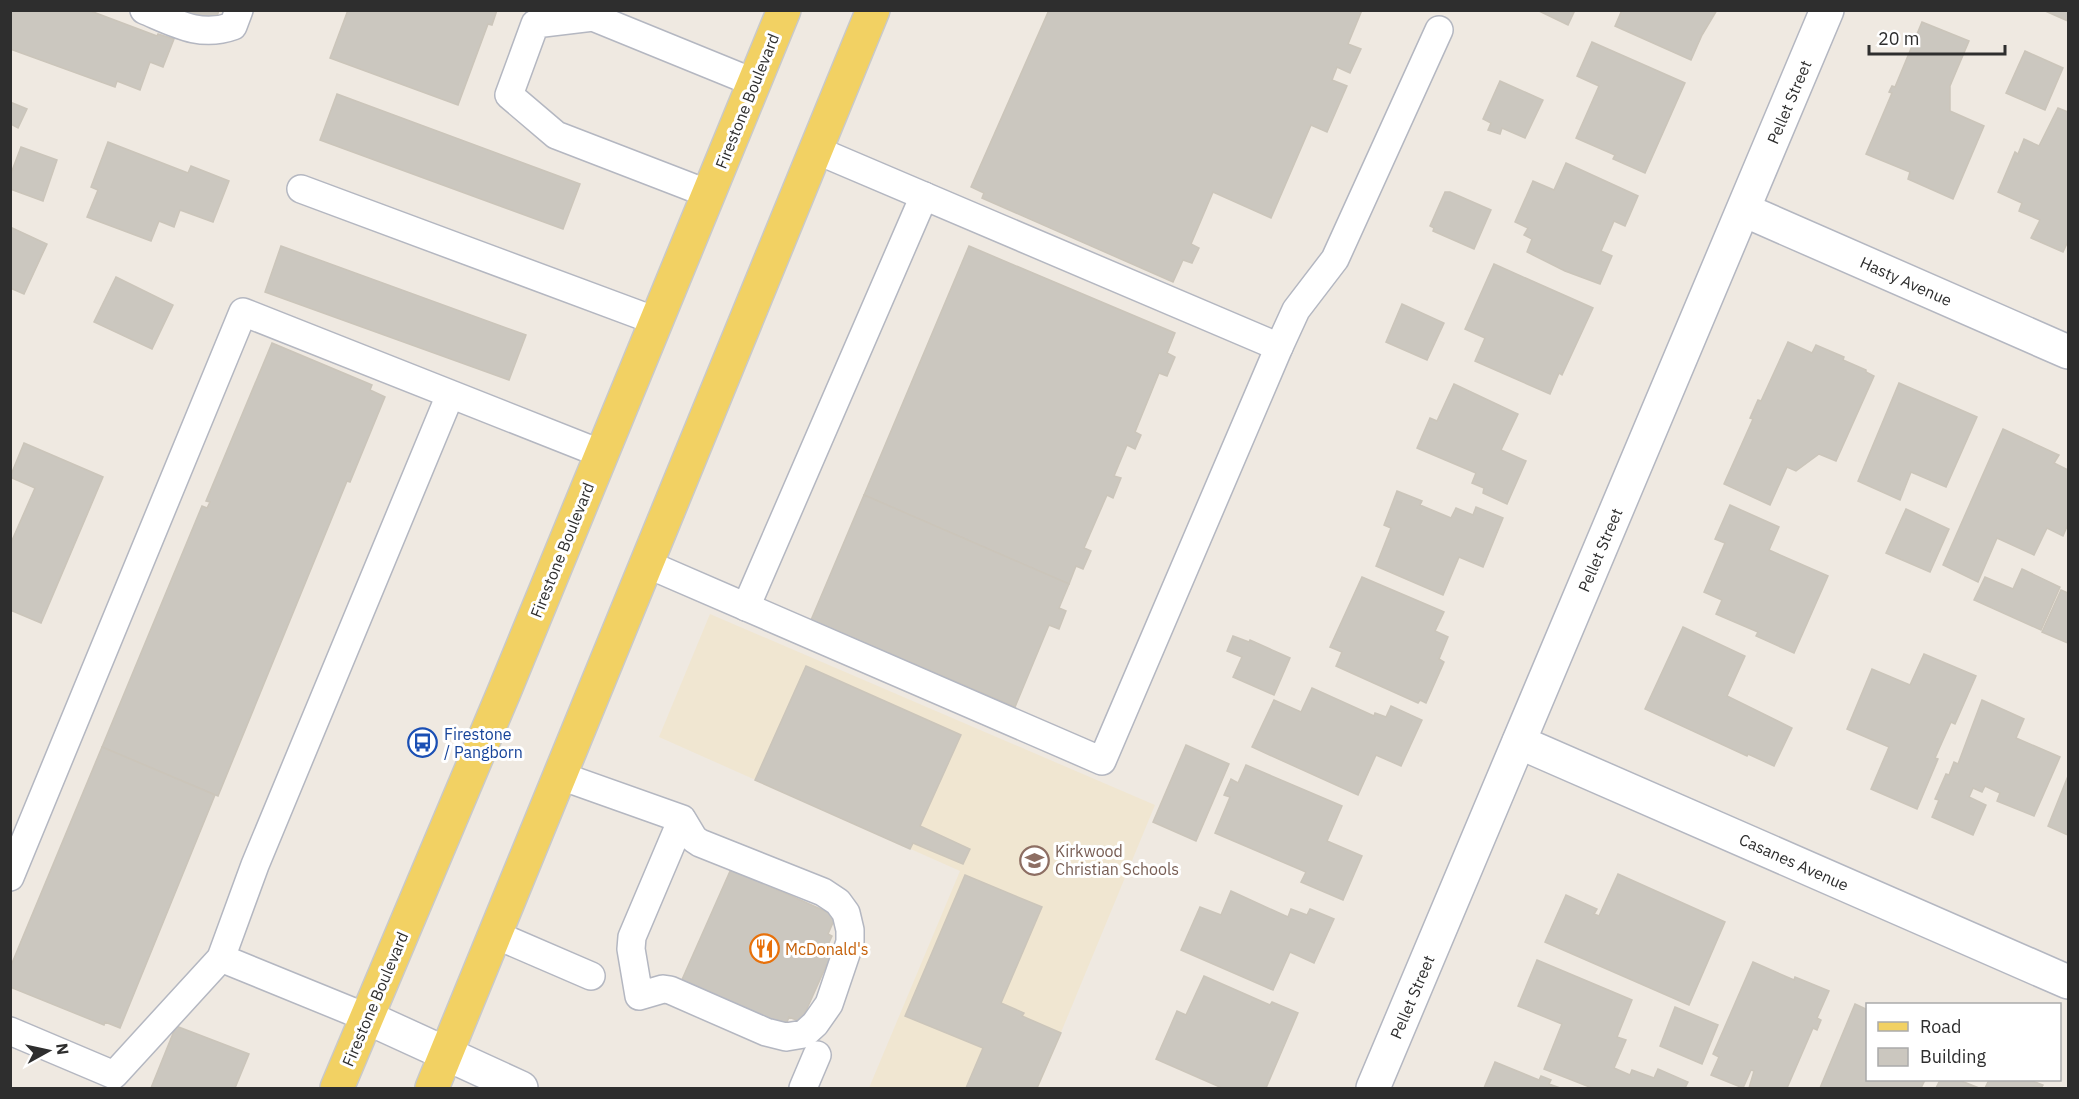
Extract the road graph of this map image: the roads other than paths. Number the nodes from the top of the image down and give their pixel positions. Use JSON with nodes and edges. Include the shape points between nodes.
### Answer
{"nodes":[{"id":1,"x":144,"y":10,"type":"edge"},
{"id":2,"x":239,"y":10,"type":"edge"},
{"id":3,"x":784,"y":10,"type":"edge"},
{"id":4,"x":873,"y":10,"type":"edge"},
{"id":5,"x":1827,"y":10,"type":"edge"},
{"id":6,"x":1438,"y":30,"type":"dead end"},
{"id":7,"x":755,"y":83,"type":"junction"},
{"id":8,"x":816,"y":150,"type":"junction"},
{"id":9,"x":301,"y":189,"type":"dead end"},
{"id":10,"x":709,"y":194,"type":"junction"},
{"id":11,"x":924,"y":196,"type":"junction"},
{"id":12,"x":1744,"y":210,"type":"junction"},
{"id":13,"x":656,"y":321,"type":"junction"},
{"id":14,"x":1279,"y":347,"type":"junction"},
{"id":15,"x":2068,"y":352,"type":"edge"},
{"id":16,"x":450,"y":395,"type":"junction"},
{"id":17,"x":602,"y":454,"type":"junction"},
{"id":18,"x":646,"y":564,"type":"junction"},
{"id":19,"x":746,"y":607,"type":"junction"},
{"id":20,"x":1519,"y":742,"type":"junction"},
{"id":21,"x":561,"y":776,"type":"junction"},
{"id":22,"x":682,"y":819,"type":"junction"},
{"id":23,"x":10,"y":877,"type":"edge"},
{"id":24,"x":496,"y":935,"type":"junction"},
{"id":25,"x":221,"y":958,"type":"junction"},
{"id":26,"x":591,"y":976,"type":"dead end"},
{"id":27,"x":2068,"y":982,"type":"edge"},
{"id":28,"x":368,"y":1018,"type":"junction"},
{"id":29,"x":10,"y":1031,"type":"edge"},
{"id":30,"x":446,"y":1054,"type":"junction"},
{"id":31,"x":817,"y":1055,"type":"dead end"},
{"id":32,"x":337,"y":1089,"type":"edge"},
{"id":33,"x":432,"y":1089,"type":"edge"},
{"id":34,"x":521,"y":1089,"type":"edge"},
{"id":35,"x":803,"y":1089,"type":"edge"},
{"id":36,"x":1373,"y":1089,"type":"edge"}],
"edges":[{"from":1,"to":2,"type":"lane","via":[[200,31],[233,26]]},
{"from":3,"to":7,"type":"main road","name":"Firestone Boulevard"},
{"from":4,"to":8,"type":"main road"},
{"from":5,"to":12,"type":"street","name":"Pellet Street"},
{"from":6,"to":14,"type":"lane","via":[[1335,259],[1296,310]]},
{"from":7,"to":10,"type":"main road","name":"Firestone Boulevard"},
{"from":7,"to":10,"type":"lane","via":[[593,17],[535,24],[509,95],[556,135]]},
{"from":8,"to":11,"type":"lane"},
{"from":8,"to":18,"type":"main road"},
{"from":9,"to":13,"type":"lane"},
{"from":10,"to":13,"type":"main road","name":"Firestone Boulevard"},
{"from":11,"to":14,"type":"lane"},
{"from":11,"to":19,"type":"lane"},
{"from":12,"to":15,"type":"street","name":"Hasty Avenue"},
{"from":12,"to":20,"type":"street","name":"Pellet Street"},
{"from":13,"to":17,"type":"main road","name":"Firestone Boulevard"},
{"from":14,"to":19,"type":"lane","via":[[1102,761]]},
{"from":16,"to":17,"type":"lane"},
{"from":16,"to":23,"type":"lane","via":[[243,312]]},
{"from":16,"to":25,"type":"lane","via":[[255,865]]},
{"from":17,"to":28,"type":"main road","name":"Firestone Boulevard"},
{"from":18,"to":19,"type":"lane"},
{"from":18,"to":21,"type":"main road"},
{"from":20,"to":27,"type":"street","name":"Casanes Avenue"},
{"from":20,"to":36,"type":"street","name":"Pellet Street"},
{"from":21,"to":22,"type":"lane"},
{"from":21,"to":24,"type":"main road"},
{"from":22,"to":22,"type":"lane","via":[[632,937],[639,996],[670,990],[766,1032],[786,1037],[804,1034],[829,1004],[836,985],[850,942],[846,913],[823,892],[700,843]]},
{"from":24,"to":26,"type":"lane"},
{"from":24,"to":30,"type":"main road"},
{"from":25,"to":28,"type":"lane"},
{"from":25,"to":29,"type":"lane","via":[[114,1075]]},
{"from":28,"to":30,"type":"street"},
{"from":28,"to":32,"type":"main road","name":"Firestone Boulevard"},
{"from":30,"to":33,"type":"main road"},
{"from":30,"to":34,"type":"street"},
{"from":31,"to":35,"type":"lane"}]}
